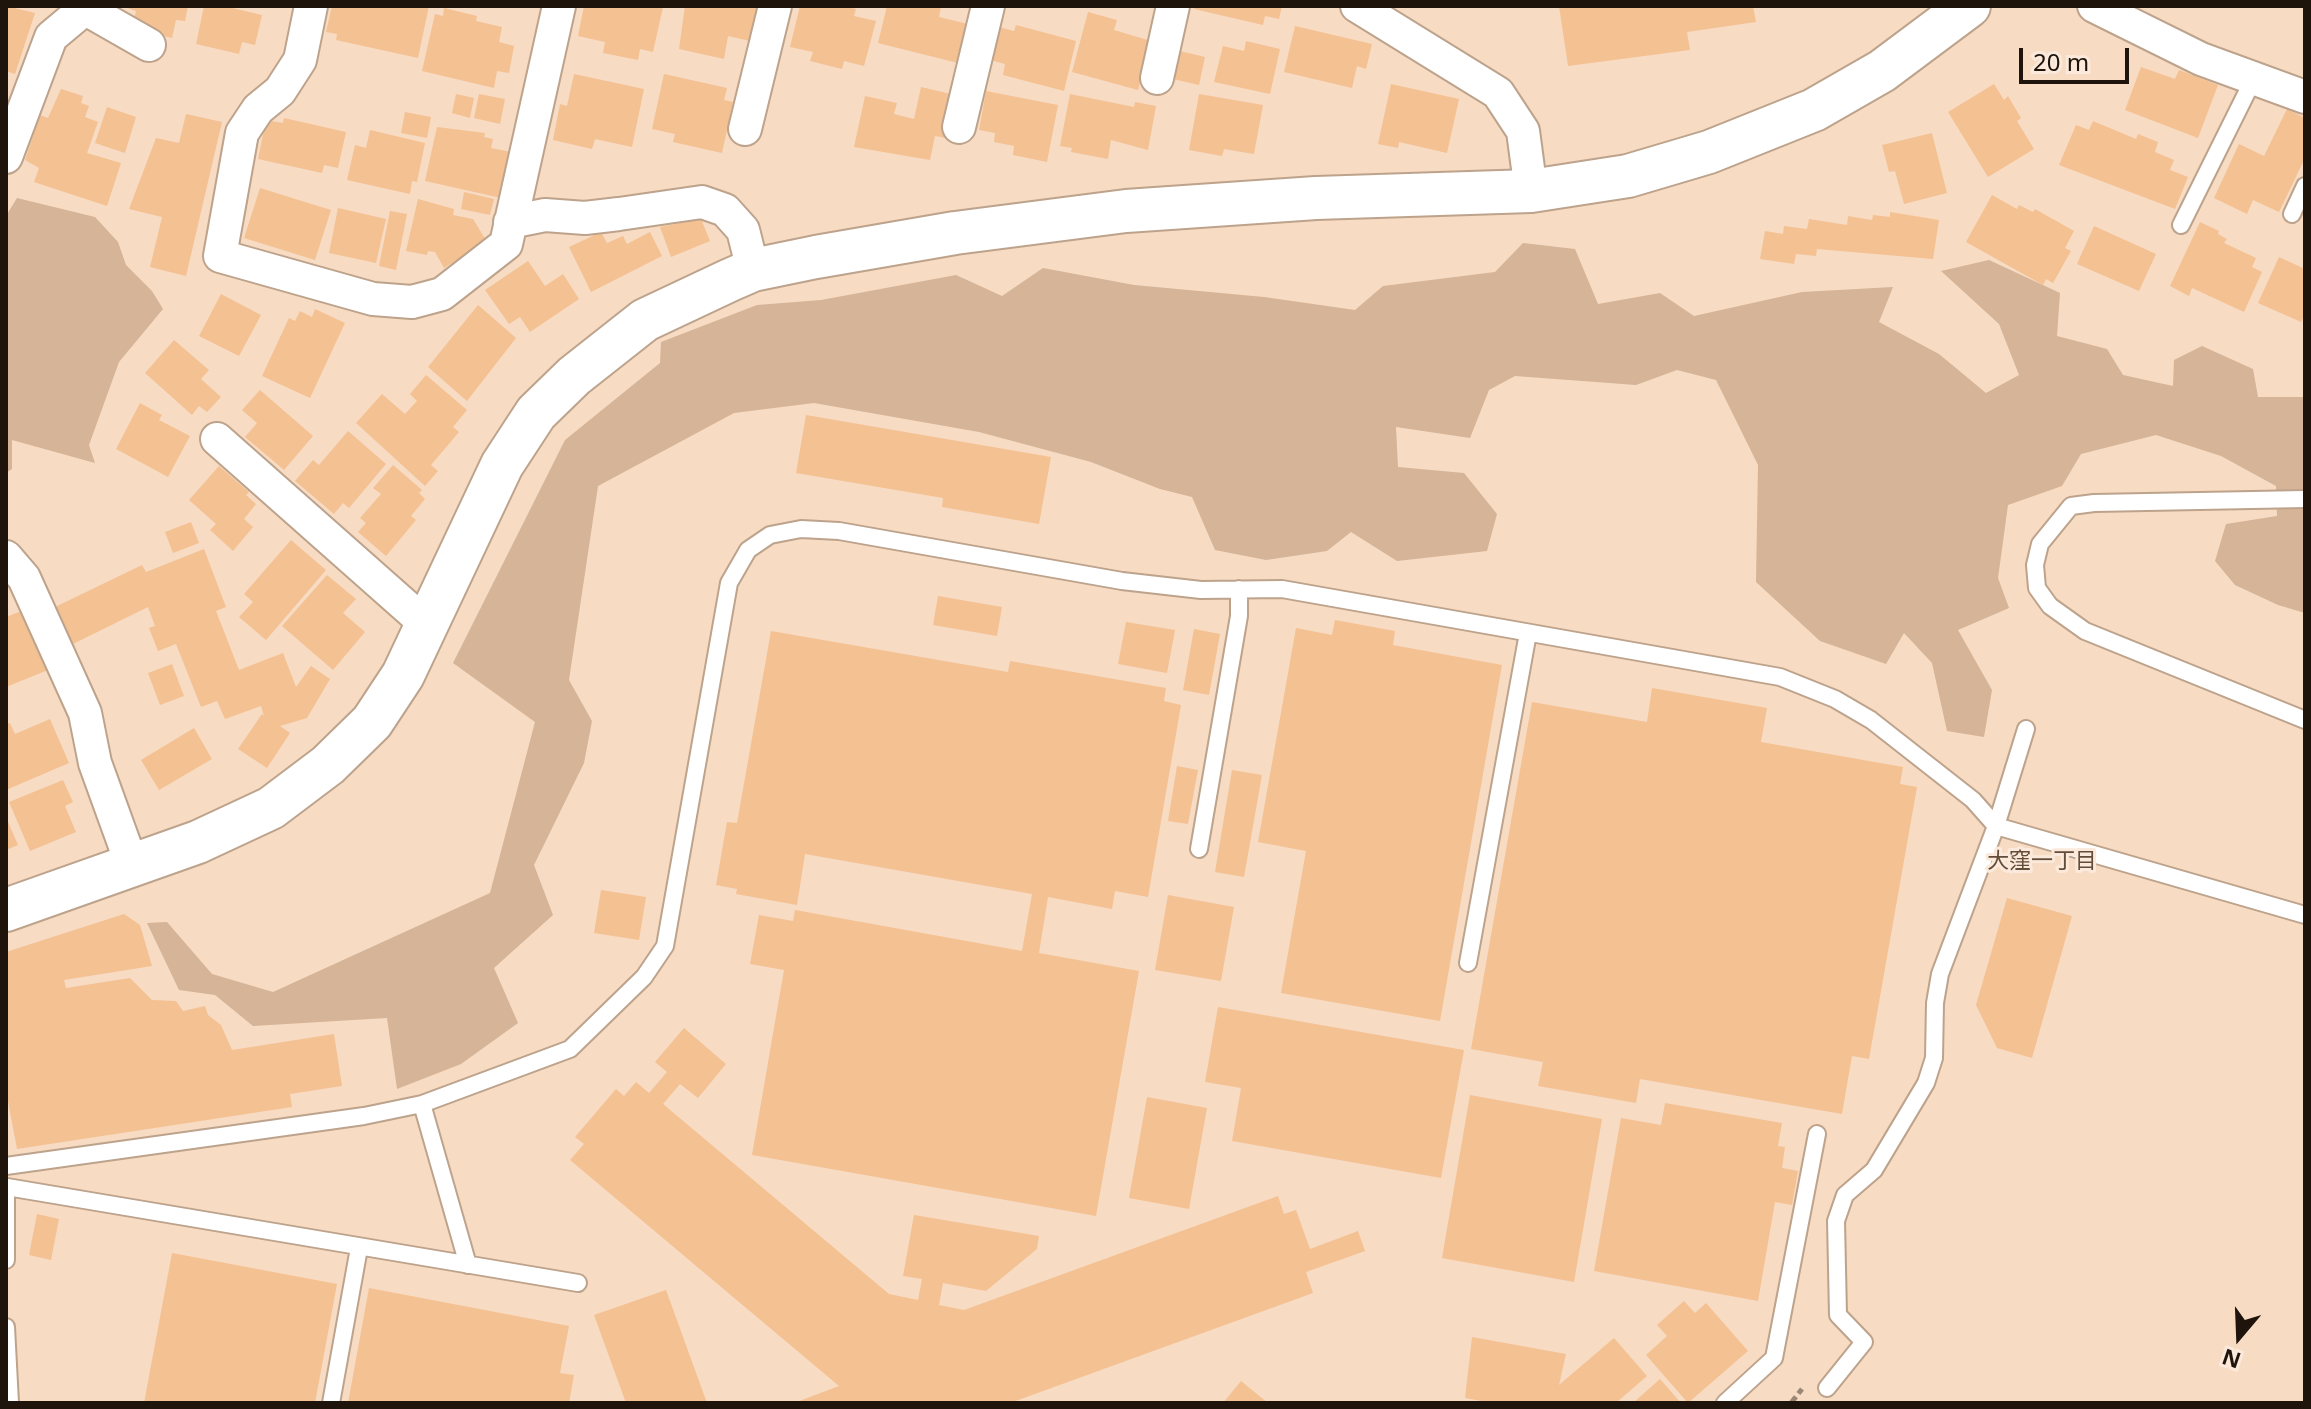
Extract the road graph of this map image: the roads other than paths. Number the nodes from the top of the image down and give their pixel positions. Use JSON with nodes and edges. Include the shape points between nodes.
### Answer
{"nodes":[{"id":1,"x":311,"y":6,"type":"edge"},
{"id":2,"x":559,"y":6,"type":"edge"},
{"id":3,"x":775,"y":6,"type":"edge"},
{"id":4,"x":988,"y":6,"type":"edge"},
{"id":5,"x":1173,"y":6,"type":"edge"},
{"id":6,"x":1357,"y":6,"type":"edge"},
{"id":7,"x":1969,"y":6,"type":"edge"},
{"id":8,"x":2094,"y":6,"type":"edge"},
{"id":9,"x":87,"y":7,"type":"edge"},
{"id":10,"x":149,"y":45,"type":"dead end"},
{"id":11,"x":1157,"y":78,"type":"dead end"},
{"id":12,"x":2254,"y":78,"type":"junction"},
{"id":13,"x":2305,"y":97,"type":"edge"},
{"id":14,"x":959,"y":127,"type":"dead end"},
{"id":15,"x":745,"y":129,"type":"dead end"},
{"id":16,"x":6,"y":157,"type":"edge"},
{"id":17,"x":2305,"y":186,"type":"edge"},
{"id":18,"x":1531,"y":191,"type":"junction"},
{"id":19,"x":2292,"y":214,"type":"dead end"},
{"id":20,"x":510,"y":222,"type":"junction"},
{"id":21,"x":2181,"y":225,"type":"dead end"},
{"id":22,"x":753,"y":270,"type":"junction"},
{"id":23,"x":217,"y":439,"type":"dead end"},
{"id":24,"x":2305,"y":499,"type":"edge"},
{"id":25,"x":6,"y":557,"type":"edge"},
{"id":26,"x":1239,"y":589,"type":"junction"},
{"id":27,"x":426,"y":624,"type":"junction"},
{"id":28,"x":1528,"y":633,"type":"junction"},
{"id":29,"x":2305,"y":720,"type":"edge"},
{"id":30,"x":2026,"y":729,"type":"dead end"},
{"id":31,"x":1996,"y":826,"type":"junction"},
{"id":32,"x":1199,"y":849,"type":"dead end"},
{"id":33,"x":133,"y":868,"type":"junction"},
{"id":34,"x":6,"y":910,"type":"edge"},
{"id":35,"x":2305,"y":915,"type":"edge"},
{"id":36,"x":1468,"y":963,"type":"dead end"},
{"id":37,"x":422,"y":1104,"type":"junction"},
{"id":38,"x":1817,"y":1134,"type":"dead end"},
{"id":39,"x":6,"y":1166,"type":"edge"},
{"id":40,"x":6,"y":1187,"type":"edge"},
{"id":41,"x":359,"y":1248,"type":"junction"},
{"id":42,"x":6,"y":1260,"type":"edge"},
{"id":43,"x":468,"y":1265,"type":"junction"},
{"id":44,"x":578,"y":1283,"type":"dead end"},
{"id":45,"x":6,"y":1327,"type":"edge"},
{"id":46,"x":1827,"y":1388,"type":"dead end"},
{"id":47,"x":10,"y":1403,"type":"edge"},
{"id":48,"x":331,"y":1403,"type":"edge"},
{"id":49,"x":1725,"y":1403,"type":"edge"}],
"edges":[{"from":1,"to":20,"type":"street","via":[[300,60],[242,133],[220,256],[373,299],[412,302],[442,294],[506,244]]},
{"from":2,"to":20,"type":"street"},
{"from":3,"to":15,"type":"street"},
{"from":4,"to":14,"type":"street"},
{"from":5,"to":11,"type":"street"},
{"from":6,"to":18,"type":"street","via":[[1498,93],[1523,131]]},
{"from":7,"to":18,"type":"street","via":[[1882,71],[1814,110],[1709,152],[1628,176]]},
{"from":8,"to":12,"type":"street","via":[[2201,59]]},
{"from":9,"to":10,"type":"street"},
{"from":9,"to":16,"type":"street","via":[[51,37]]},
{"from":12,"to":13,"type":"street"},
{"from":12,"to":21,"type":"lane"},
{"from":17,"to":19,"type":"lane"},
{"from":18,"to":22,"type":"street","via":[[1126,211],[955,233]]},
{"from":20,"to":22,"type":"street","via":[[702,202],[725,210],[743,230]]},
{"from":22,"to":27,"type":"street","via":[[645,320],[536,413],[502,465]]},
{"from":23,"to":27,"type":"street"},
{"from":24,"to":29,"type":"lane","via":[[2071,506],[2040,544],[2035,565],[2037,588],[2050,606],[2085,631]]},
{"from":25,"to":33,"type":"street","via":[[24,578],[85,713],[95,763]]},
{"from":26,"to":28,"type":"lane","via":[[1282,589]]},
{"from":26,"to":32,"type":"lane","via":[[1239,616]]},
{"from":26,"to":37,"type":"lane","via":[[1122,581],[839,531],[801,529],[770,535],[748,550],[729,583],[665,946],[644,977],[570,1049]]},
{"from":27,"to":33,"type":"street","via":[[403,675],[372,722],[328,765],[271,808]]},
{"from":28,"to":31,"type":"lane","via":[[1780,677],[1835,699],[1871,720],[1973,800]]},
{"from":28,"to":36,"type":"lane"},
{"from":30,"to":31,"type":"lane"},
{"from":31,"to":35,"type":"lane"},
{"from":31,"to":46,"type":"lane","via":[[1940,974],[1934,1058],[1926,1083],[1874,1170],[1845,1195],[1836,1221],[1838,1315],[1864,1342]]},
{"from":33,"to":34,"type":"street"},
{"from":37,"to":39,"type":"lane"},
{"from":37,"to":43,"type":"lane"},
{"from":38,"to":49,"type":"lane","via":[[1774,1358]]},
{"from":40,"to":41,"type":"lane"},
{"from":40,"to":42,"type":"lane"},
{"from":41,"to":43,"type":"lane"},
{"from":41,"to":48,"type":"lane"},
{"from":43,"to":44,"type":"lane"},
{"from":45,"to":47,"type":"lane"}]}
